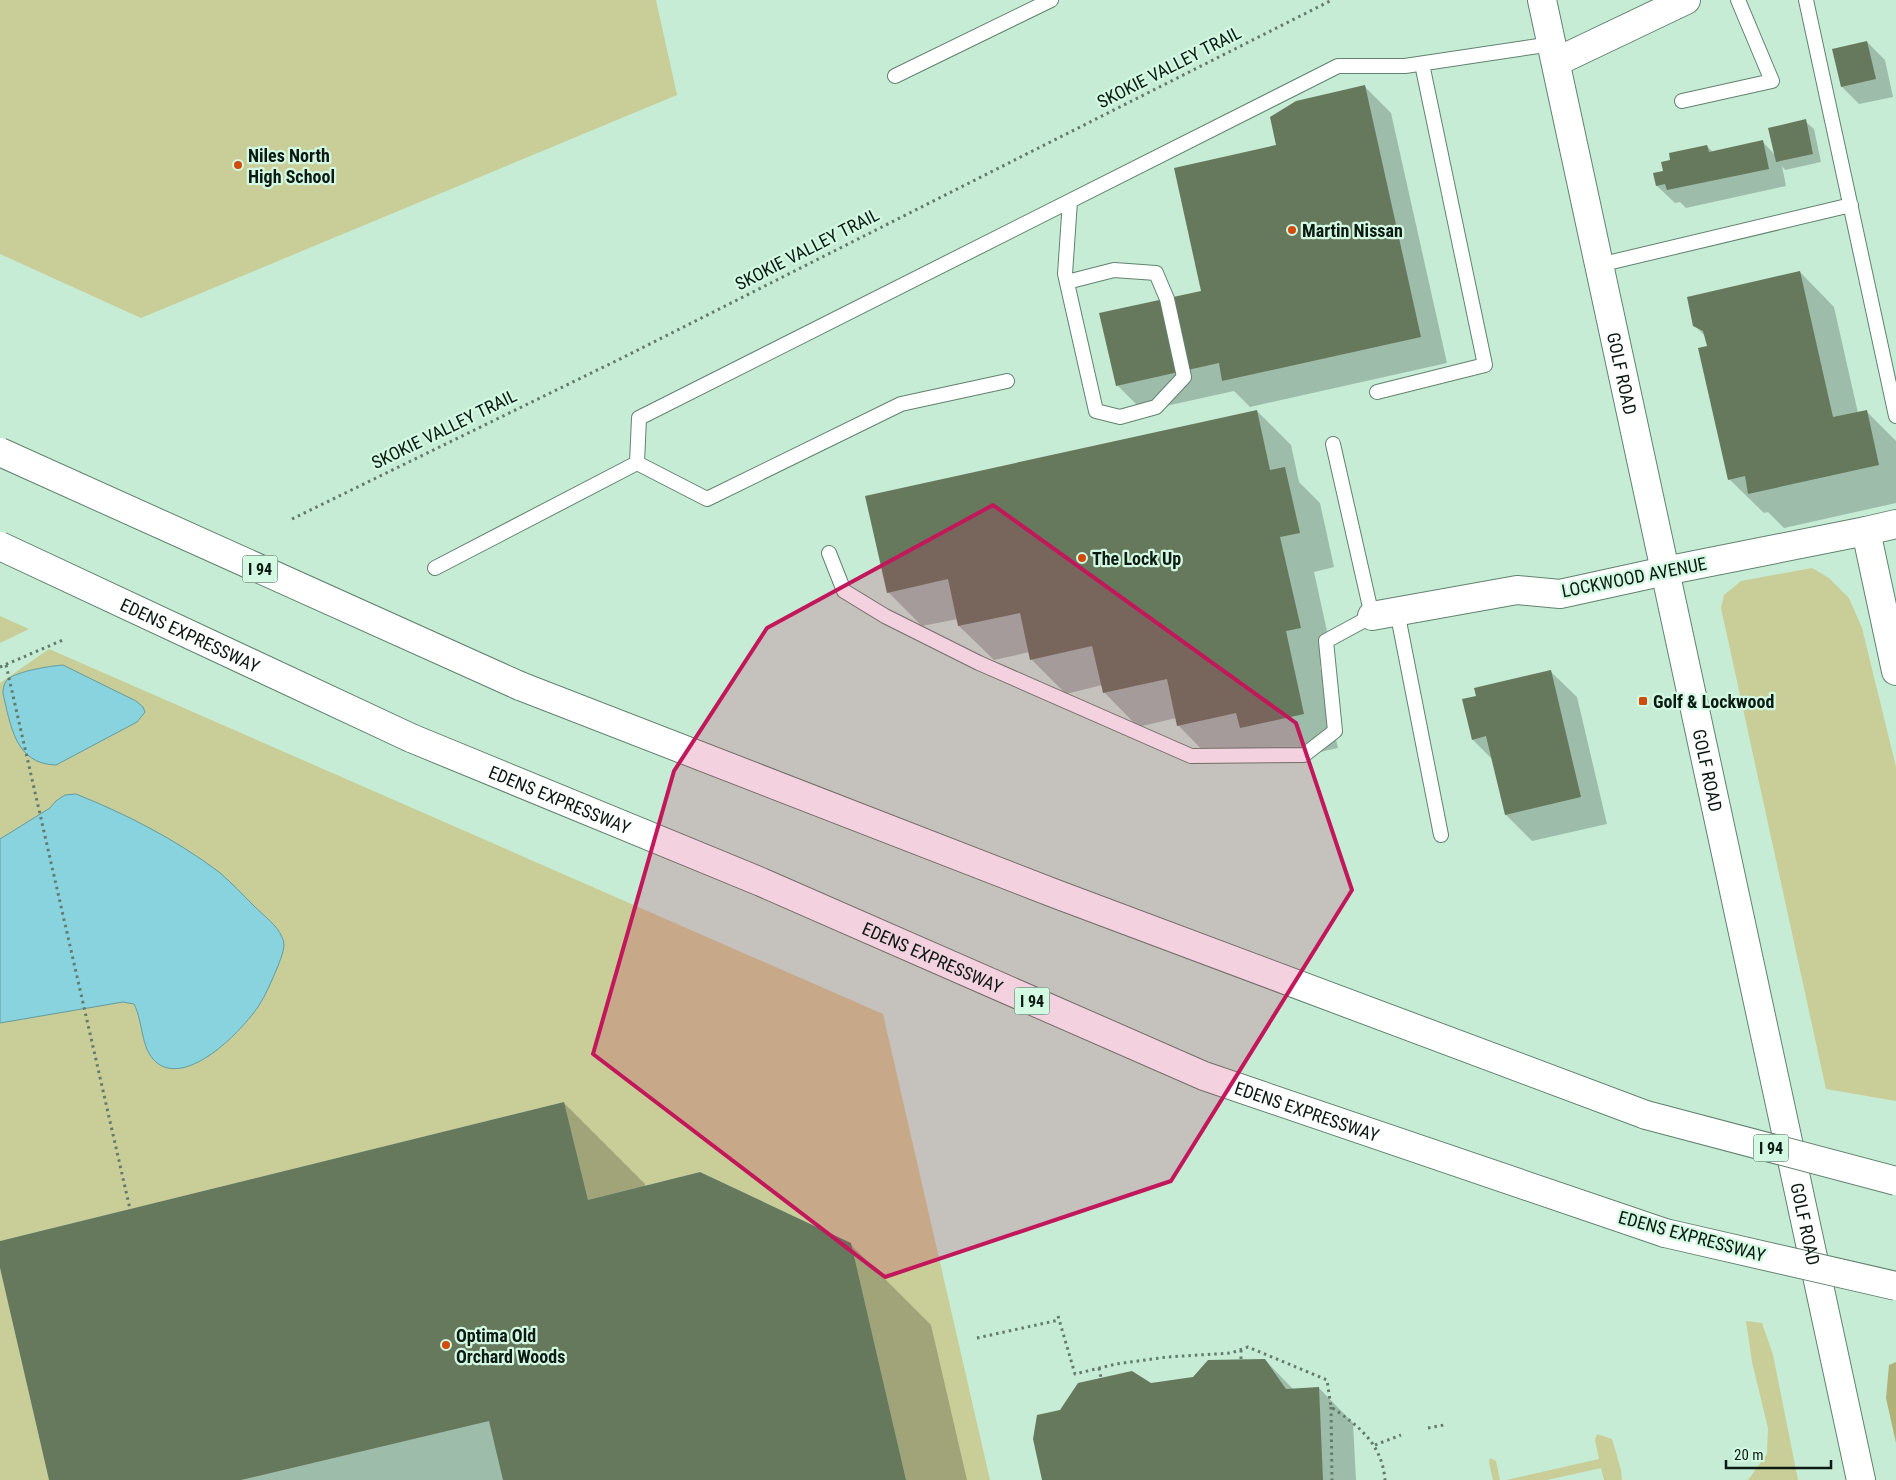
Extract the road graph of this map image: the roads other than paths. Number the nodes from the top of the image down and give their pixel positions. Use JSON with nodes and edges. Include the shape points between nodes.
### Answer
{"nodes":[{"id":1,"x":1051,"y":0,"type":"edge"},
{"id":2,"x":1542,"y":0,"type":"edge"},
{"id":3,"x":1686,"y":0,"type":"edge"},
{"id":4,"x":1738,"y":0,"type":"edge"},
{"id":5,"x":1806,"y":0,"type":"edge"},
{"id":6,"x":1554,"y":53,"type":"junction"},
{"id":7,"x":1422,"y":64,"type":"junction"},
{"id":8,"x":895,"y":76,"type":"dead end"},
{"id":9,"x":1682,"y":101,"type":"dead end"},
{"id":10,"x":1070,"y":200,"type":"junction"},
{"id":11,"x":1850,"y":205,"type":"junction"},
{"id":12,"x":1600,"y":265,"type":"junction"},
{"id":13,"x":1067,"y":282,"type":"junction"},
{"id":14,"x":1007,"y":381,"type":"dead end"},
{"id":15,"x":1377,"y":392,"type":"dead end"},
{"id":16,"x":1896,"y":416,"type":"edge"},
{"id":17,"x":1333,"y":444,"type":"dead end"},
{"id":18,"x":0,"y":452,"type":"edge"},
{"id":19,"x":637,"y":463,"type":"junction"},
{"id":20,"x":1896,"y":524,"type":"edge"},
{"id":21,"x":1866,"y":531,"type":"junction"},
{"id":22,"x":0,"y":546,"type":"edge"},
{"id":23,"x":829,"y":553,"type":"dead end"},
{"id":24,"x":435,"y":568,"type":"dead end"},
{"id":25,"x":1665,"y":571,"type":"junction"},
{"id":26,"x":1384,"y":614,"type":"junction"},
{"id":27,"x":1896,"y":671,"type":"edge"},
{"id":28,"x":1441,"y":835,"type":"dead end"},
{"id":29,"x":1896,"y":1181,"type":"edge"},
{"id":30,"x":1896,"y":1286,"type":"edge"},
{"id":31,"x":1861,"y":1480,"type":"edge"}],
"edges":[{"from":1,"to":8,"type":"lane"},
{"from":2,"to":6,"type":"main road","name":"GOLF ROAD"},
{"from":3,"to":6,"type":"main road"},
{"from":4,"to":9,"type":"lane","via":[[1772,81]]},
{"from":5,"to":11,"type":"lane"},
{"from":6,"to":7,"type":"lane"},
{"from":6,"to":12,"type":"main road","name":"GOLF ROAD"},
{"from":7,"to":10,"type":"lane","via":[[1338,66]]},
{"from":7,"to":15,"type":"lane","via":[[1484,365]]},
{"from":10,"to":13,"type":"lane"},
{"from":10,"to":19,"type":"lane","via":[[639,418]]},
{"from":11,"to":12,"type":"lane"},
{"from":11,"to":16,"type":"lane"},
{"from":12,"to":25,"type":"main road","name":"GOLF ROAD"},
{"from":13,"to":13,"type":"lane","via":[[1096,411],[1120,417],[1156,407],[1184,377],[1167,299],[1156,273],[1114,270]]},
{"from":14,"to":19,"type":"lane","via":[[901,404],[707,499]]},
{"from":17,"to":26,"type":"lane"},
{"from":18,"to":29,"type":"main road","number":"I 94","bridge":true,"via":[[520,686],[1056,894],[1646,1116]]},
{"from":19,"to":24,"type":"lane"},
{"from":20,"to":21,"type":"main road","name":"LOCKWOOD AVENUE"},
{"from":21,"to":25,"type":"main road","name":"LOCKWOOD AVENUE"},
{"from":21,"to":27,"type":"main road"},
{"from":22,"to":30,"type":"main road","name":"EDENS EXPRESSWAY","number":"I 94","bridge":true,"via":[[411,738],[761,882],[1204,1076],[1665,1232]]},
{"from":23,"to":26,"type":"lane","via":[[844,591],[885,616],[978,663],[1191,756],[1304,755],[1335,731],[1326,641]]},
{"from":25,"to":26,"type":"main road","name":"LOCKWOOD AVENUE","via":[[1560,594],[1517,590]]},
{"from":25,"to":31,"type":"main road","name":"GOLF ROAD"},
{"from":26,"to":28,"type":"lane"}]}
